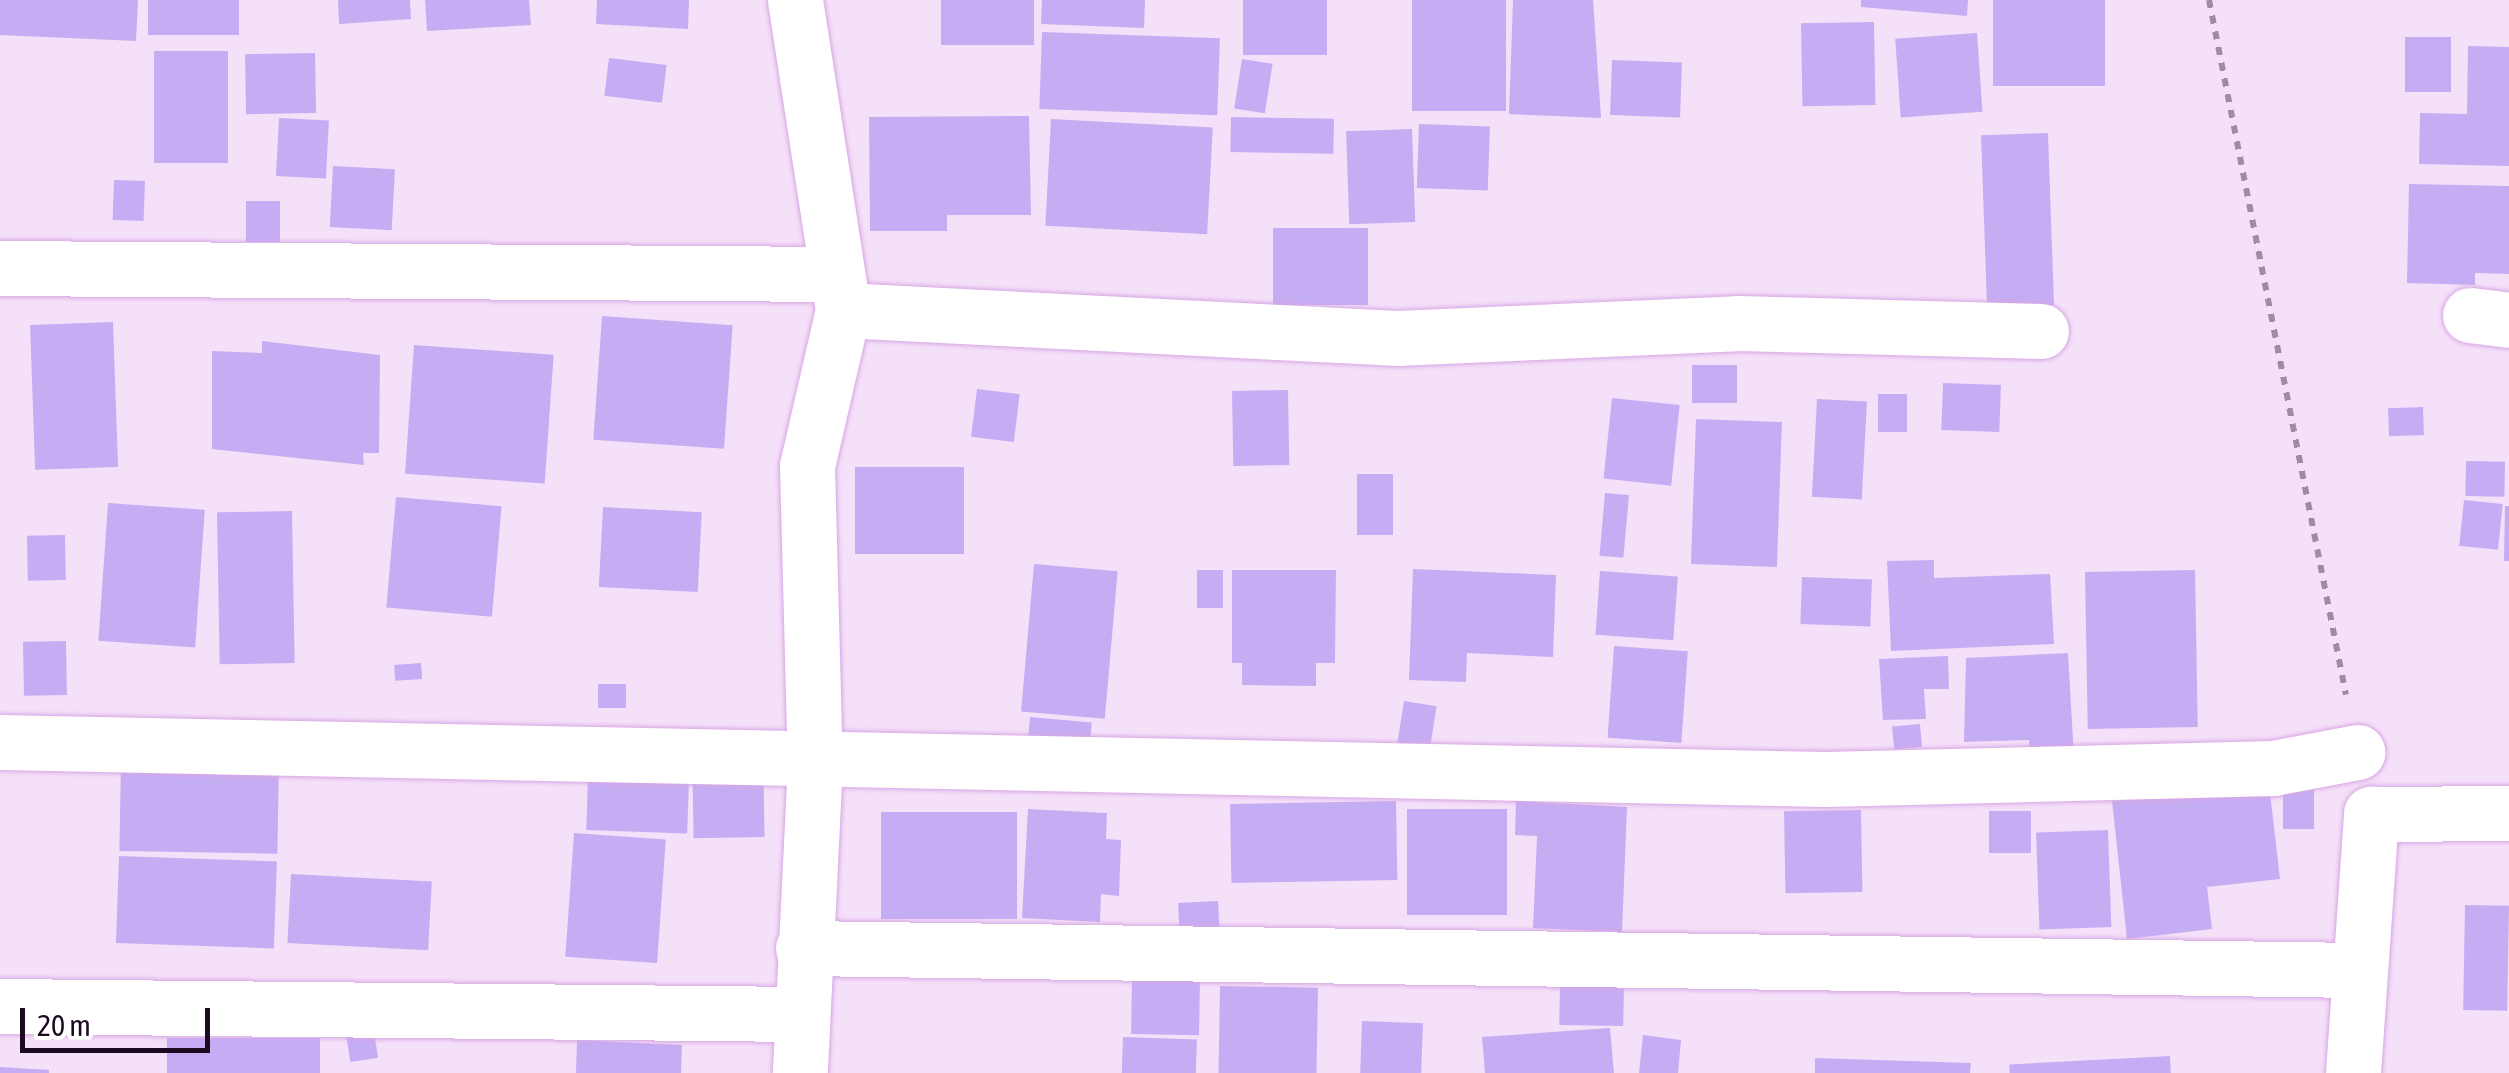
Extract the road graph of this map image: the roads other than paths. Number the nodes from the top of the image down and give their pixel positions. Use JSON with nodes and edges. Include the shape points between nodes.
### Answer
{"nodes":[{"id":1,"x":796,"y":0,"type":"edge"},
{"id":2,"x":0,"y":268,"type":"edge"},
{"id":3,"x":838,"y":292,"type":"junction"},
{"id":4,"x":2041,"y":331,"type":"dead end"},
{"id":5,"x":0,"y":742,"type":"edge"},
{"id":6,"x":2358,"y":752,"type":"road end"},
{"id":7,"x":815,"y":762,"type":"junction"},
{"id":8,"x":2509,"y":813,"type":"edge"},
{"id":9,"x":803,"y":948,"type":"junction"},
{"id":10,"x":2358,"y":970,"type":"junction"},
{"id":11,"x":0,"y":1006,"type":"edge"},
{"id":12,"x":800,"y":1014,"type":"junction"},
{"id":13,"x":800,"y":1073,"type":"edge"},
{"id":14,"x":2353,"y":1073,"type":"edge"}],
"edges":[{"from":1,"to":3,"type":"street"},
{"from":2,"to":3,"type":"street"},
{"from":3,"to":4,"type":"street","via":[[1396,338],[1736,323]]},
{"from":3,"to":7,"type":"street","via":[[808,466]]},
{"from":5,"to":7,"type":"street"},
{"from":6,"to":7,"type":"street","via":[[2253,768],[1825,779],[894,756]]},
{"from":7,"to":9,"type":"street"},
{"from":8,"to":10,"type":"street","via":[[2371,814]]},
{"from":9,"to":10,"type":"street"},
{"from":9,"to":12,"type":"street"},
{"from":10,"to":14,"type":"street"},
{"from":11,"to":12,"type":"street"},
{"from":12,"to":13,"type":"street"}]}
